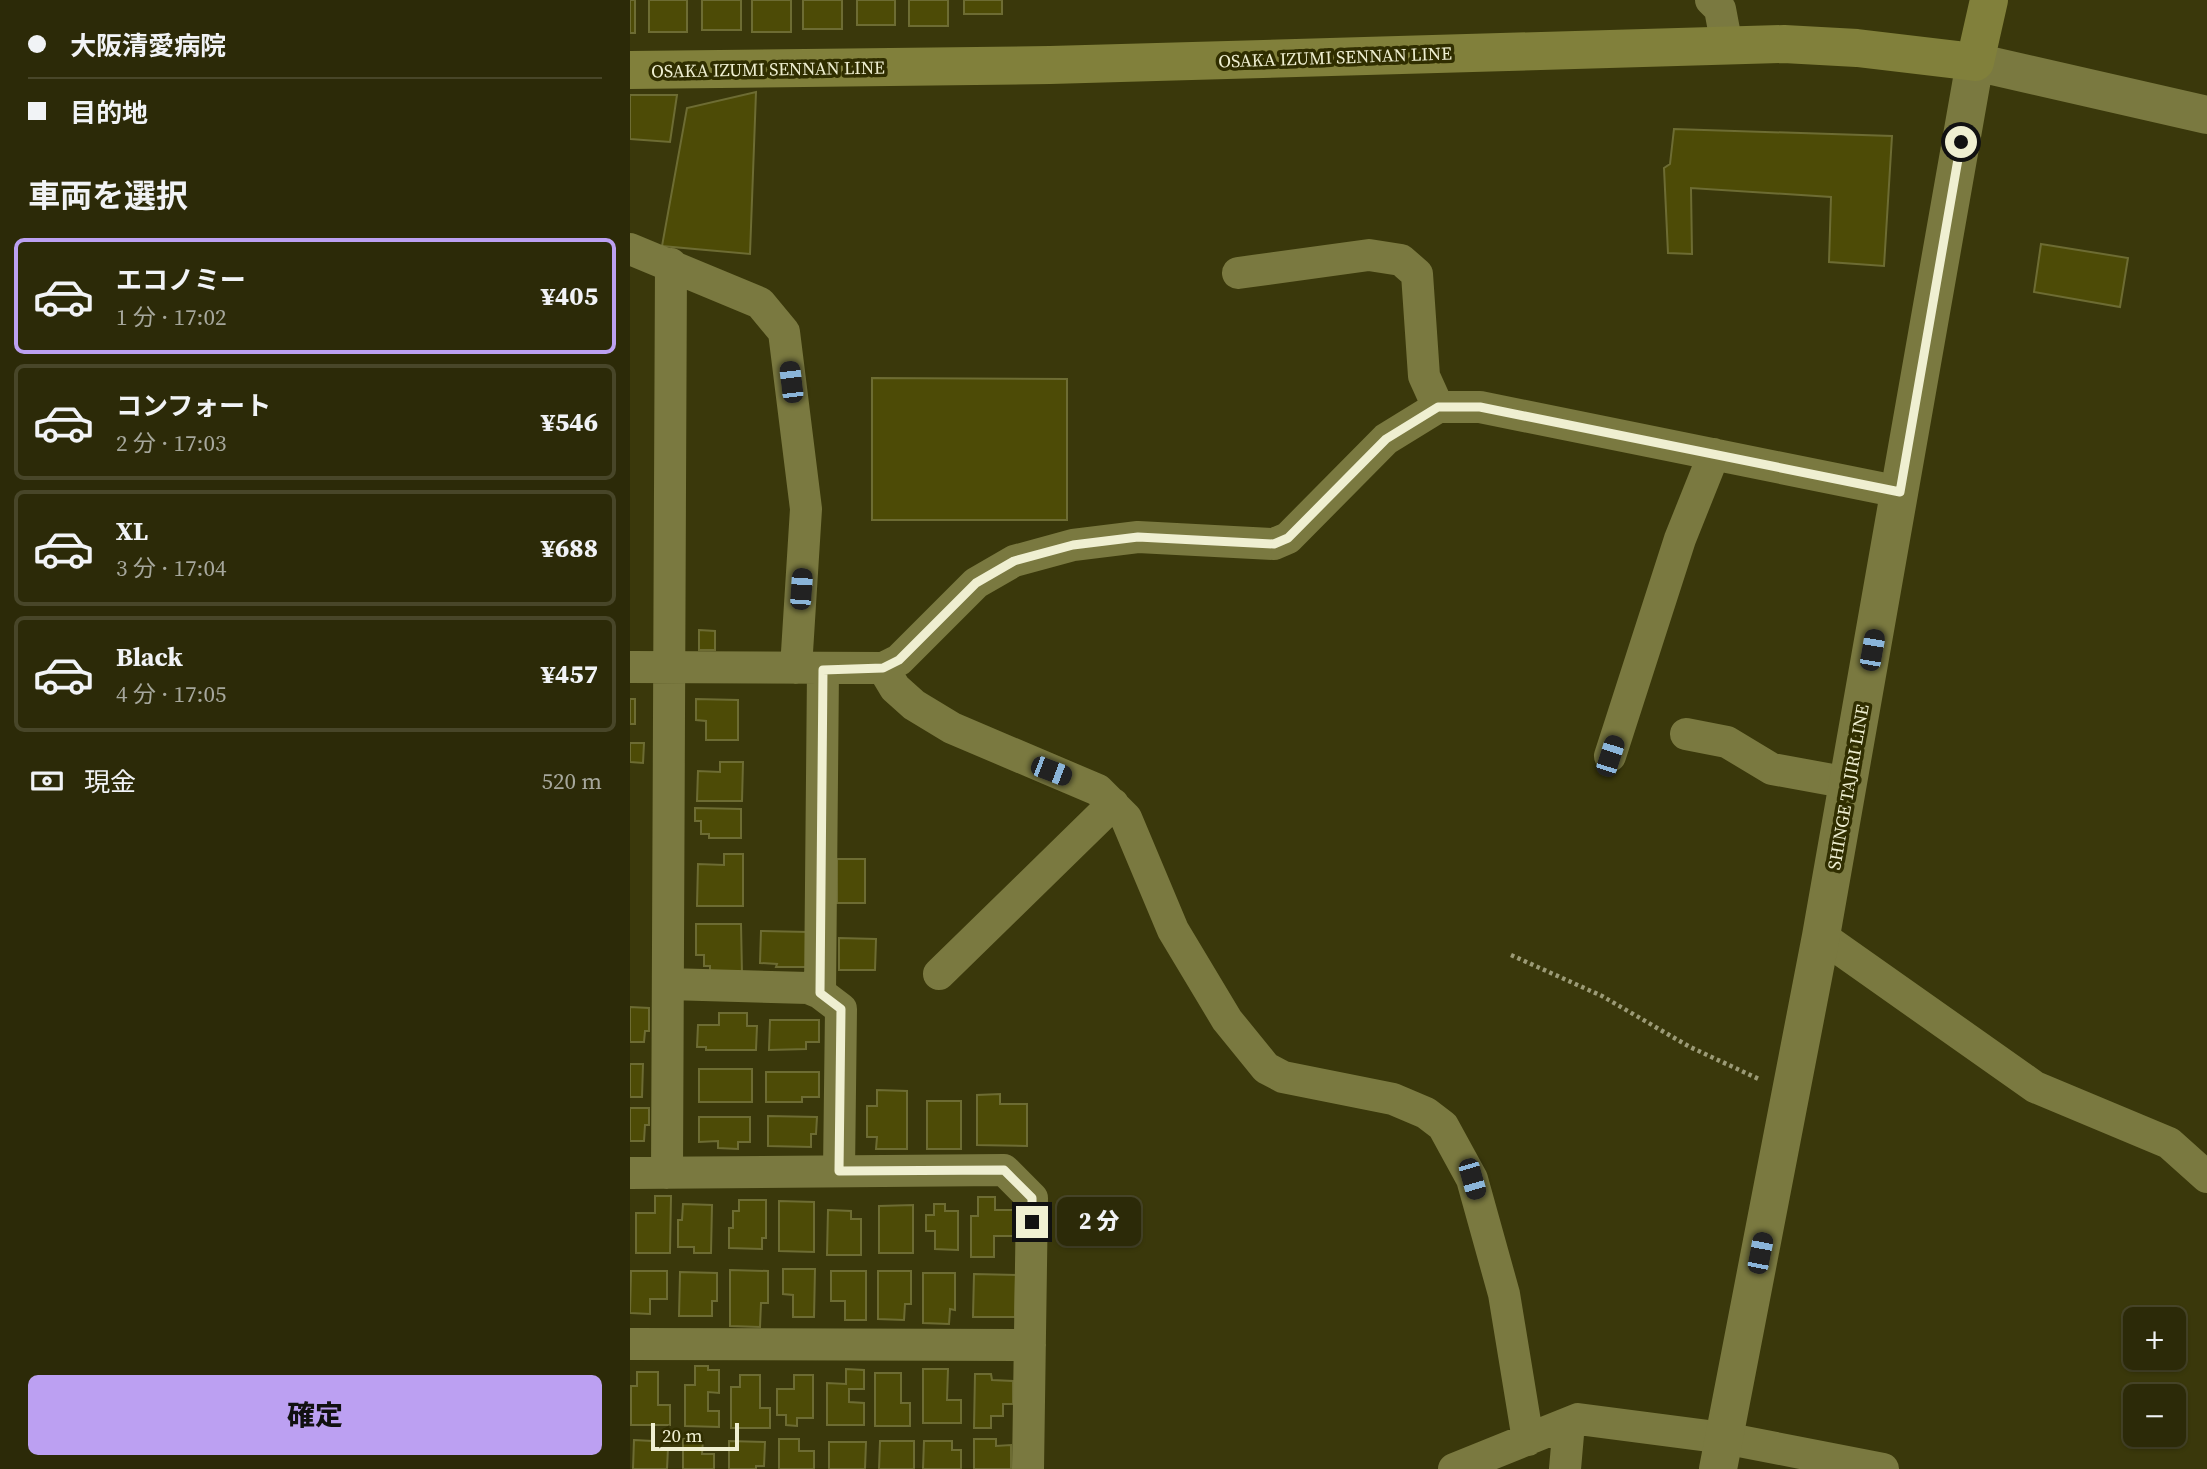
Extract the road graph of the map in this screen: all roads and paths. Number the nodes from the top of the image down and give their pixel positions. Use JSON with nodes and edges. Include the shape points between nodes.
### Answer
{"nodes":[{"id":1,"x":1711,"y":0,"type":"edge"},
{"id":2,"x":1989,"y":0,"type":"edge"},
{"id":3,"x":1727,"y":46,"type":"junction"},
{"id":4,"x":1975,"y":62,"type":"junction"},
{"id":5,"x":630,"y":71,"type":"edge"},
{"id":6,"x":2207,"y":115,"type":"edge"},
{"id":7,"x":630,"y":249,"type":"edge"},
{"id":8,"x":671,"y":264,"type":"junction"},
{"id":9,"x":1238,"y":273,"type":"dead end"},
{"id":10,"x":1438,"y":407,"type":"junction"},
{"id":11,"x":1714,"y":454,"type":"junction"},
{"id":12,"x":1900,"y":492,"type":"junction"},
{"id":13,"x":630,"y":667,"type":"edge"},
{"id":14,"x":669,"y":668,"type":"junction"},
{"id":15,"x":883,"y":668,"type":"junction"},
{"id":16,"x":810,"y":669,"type":"junction"},
{"id":17,"x":1686,"y":733,"type":"dead end"},
{"id":18,"x":1610,"y":756,"type":"dead end"},
{"id":19,"x":1849,"y":783,"type":"junction"},
{"id":20,"x":1113,"y":804,"type":"junction"},
{"id":21,"x":1821,"y":936,"type":"junction"},
{"id":22,"x":1511,"y":955,"type":"dead end"},
{"id":23,"x":939,"y":974,"type":"dead end"},
{"id":24,"x":668,"y":984,"type":"junction"},
{"id":25,"x":820,"y":993,"type":"junction"},
{"id":26,"x":1790,"y":1094,"type":"junction"},
{"id":27,"x":839,"y":1171,"type":"junction"},
{"id":28,"x":630,"y":1173,"type":"edge"},
{"id":29,"x":667,"y":1173,"type":"junction"},
{"id":30,"x":2207,"y":1177,"type":"edge"},
{"id":31,"x":630,"y":1343,"type":"edge"},
{"id":32,"x":1030,"y":1345,"type":"junction"},
{"id":33,"x":1569,"y":1423,"type":"junction"},
{"id":34,"x":1528,"y":1440,"type":"junction"},
{"id":35,"x":1721,"y":1454,"type":"edge"},
{"id":36,"x":1028,"y":1469,"type":"edge"},
{"id":37,"x":1454,"y":1469,"type":"edge"},
{"id":38,"x":1565,"y":1469,"type":"edge"},
{"id":39,"x":1883,"y":1469,"type":"edge"}],
"edges":[{"from":1,"to":3,"type":"street","via":[[1720,9]]},
{"from":2,"to":4,"type":"main road"},
{"from":3,"to":4,"type":"main road","name":"OSAKA IZUMI SENNAN LINE","via":[[1857,48]]},
{"from":3,"to":5,"type":"main road","name":"OSAKA IZUMI SENNAN LINE","via":[[1051,65]]},
{"from":4,"to":6,"type":"main road"},
{"from":4,"to":12,"type":"main road","name":"SHINGE TAJIRI LINE"},
{"from":7,"to":8,"type":"street"},
{"from":8,"to":14,"type":"street"},
{"from":8,"to":16,"type":"street","via":[[760,303],[785,332],[806,509]]},
{"from":9,"to":10,"type":"street","via":[[1369,255],[1401,260],[1417,274],[1424,376]]},
{"from":10,"to":11,"type":"street","via":[[1480,407]]},
{"from":10,"to":15,"type":"street","via":[[1386,439],[1288,538],[1274,544],[1138,537],[1073,545],[1014,561],[976,583],[899,660]]},
{"from":11,"to":12,"type":"street"},
{"from":11,"to":18,"type":"street","via":[[1680,539]]},
{"from":12,"to":19,"type":"main road","name":"SHINGE TAJIRI LINE"},
{"from":13,"to":14,"type":"street"},
{"from":14,"to":16,"type":"street"},
{"from":14,"to":24,"type":"street"},
{"from":15,"to":16,"type":"street"},
{"from":15,"to":20,"type":"street","via":[[895,688],[914,705],[952,728],[1098,790]]},
{"from":16,"to":25,"type":"street"},
{"from":17,"to":19,"type":"street","via":[[1727,742],[1772,769]]},
{"from":19,"to":21,"type":"main road","name":"SHINGE TAJIRI LINE"},
{"from":20,"to":23,"type":"street"},
{"from":20,"to":34,"type":"street","via":[[1126,818],[1173,930],[1227,1020],[1266,1068],[1283,1077],[1393,1099],[1443,1126],[1472,1179],[1504,1294]]},
{"from":21,"to":26,"type":"main road","name":"SHINGE TAJIRI LINE"},
{"from":21,"to":30,"type":"street","via":[[2035,1087],[2169,1143]]},
{"from":22,"to":26,"type":"path","via":[[1602,996],[1690,1047]]},
{"from":24,"to":25,"type":"street","via":[[808,988]]},
{"from":24,"to":29,"type":"street"},
{"from":25,"to":27,"type":"street","via":[[841,1009]]},
{"from":26,"to":35,"type":"main road","name":"SHINGE TAJIRI LINE"},
{"from":27,"to":29,"type":"street"},
{"from":27,"to":32,"type":"street","via":[[1004,1170],[1032,1198]]},
{"from":28,"to":29,"type":"street"},
{"from":31,"to":32,"type":"street"},
{"from":32,"to":36,"type":"street"},
{"from":33,"to":34,"type":"street"},
{"from":33,"to":35,"type":"street","via":[[1578,1419]]},
{"from":33,"to":38,"type":"street"},
{"from":34,"to":37,"type":"street"},
{"from":35,"to":39,"type":"street"}]}
